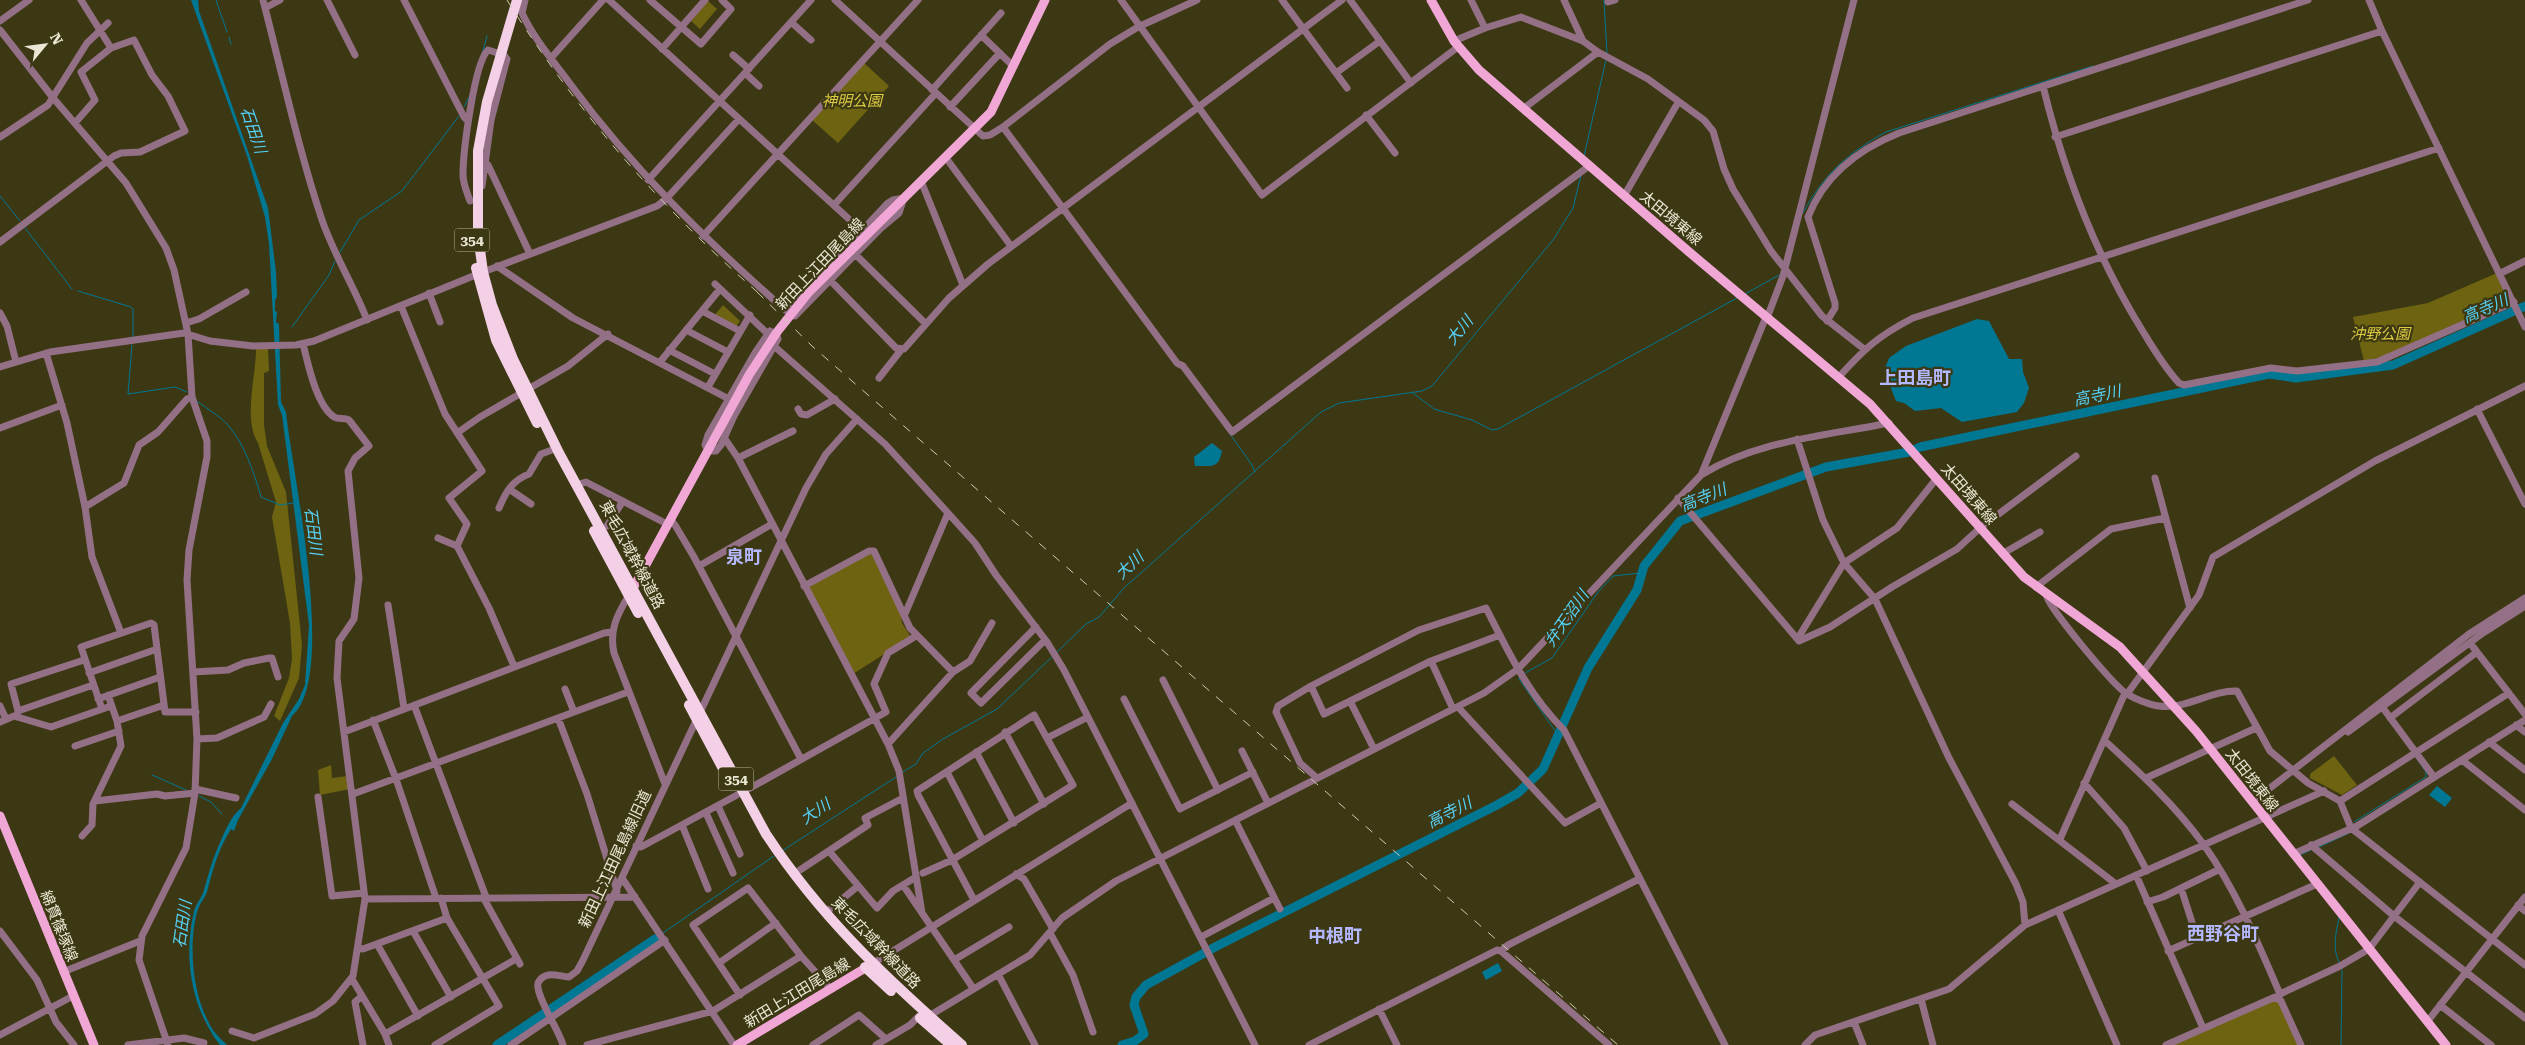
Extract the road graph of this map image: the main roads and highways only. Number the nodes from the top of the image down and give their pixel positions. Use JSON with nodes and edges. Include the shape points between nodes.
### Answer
{"nodes":[{"id":1,"x":510,"y":0,"type":"edge"},
{"id":2,"x":517,"y":0,"type":"edge"},
{"id":3,"x":1431,"y":0,"type":"edge"},
{"id":4,"x":1047,"y":1,"type":"edge"},
{"id":5,"x":490,"y":80,"type":"junction"},
{"id":6,"x":525,"y":392,"type":"junction"},
{"id":7,"x":631,"y":591,"type":"junction"},
{"id":8,"x":0,"y":816,"type":"edge"},
{"id":9,"x":869,"y":966,"type":"junction"},
{"id":10,"x":924,"y":1016,"type":"junction"},
{"id":11,"x":94,"y":1045,"type":"edge"},
{"id":12,"x":735,"y":1045,"type":"edge"},
{"id":13,"x":951,"y":1045,"type":"edge"},
{"id":14,"x":962,"y":1045,"type":"edge"},
{"id":15,"x":2446,"y":1045,"type":"edge"}],
"edges":[{"from":1,"to":5,"type":"highway","name":"東毛広域幹線道路","number":"354"},
{"from":2,"to":5,"type":"highway","name":"東毛広域幹線道路","number":"354"},
{"from":3,"to":15,"type":"main road","name":"太田境東線","via":[[1456,44],[1479,70],[1889,423],[2002,554],[2036,587],[2099,630],[2143,671],[2210,749]]},
{"from":4,"to":7,"type":"main road","name":"新田上江田尾島線","via":[[991,112],[795,308],[749,375]]},
{"from":5,"to":6,"type":"highway","name":"東毛広域幹線道路","number":"354","via":[[475,127],[473,202],[480,273],[492,330]]},
{"from":6,"to":7,"type":"highway","name":"東毛広域幹線道路","number":"354"},
{"from":6,"to":7,"type":"highway","name":"東毛広域幹線道路","number":"354","via":[[537,423]]},
{"from":7,"to":9,"type":"highway","name":"東毛広域幹線道路","number":"354","via":[[772,848],[822,920]]},
{"from":8,"to":11,"type":"main road","name":"綿貫篠塚線"},
{"from":9,"to":10,"type":"highway","name":"東毛広域幹線道路","number":"354"},
{"from":9,"to":12,"type":"main road","name":"新田上江田尾島線"},
{"from":10,"to":13,"type":"highway","name":"東毛広域幹線道路","number":"354"},
{"from":10,"to":14,"type":"highway","name":"東毛広域幹線道路","number":"354"}]}
